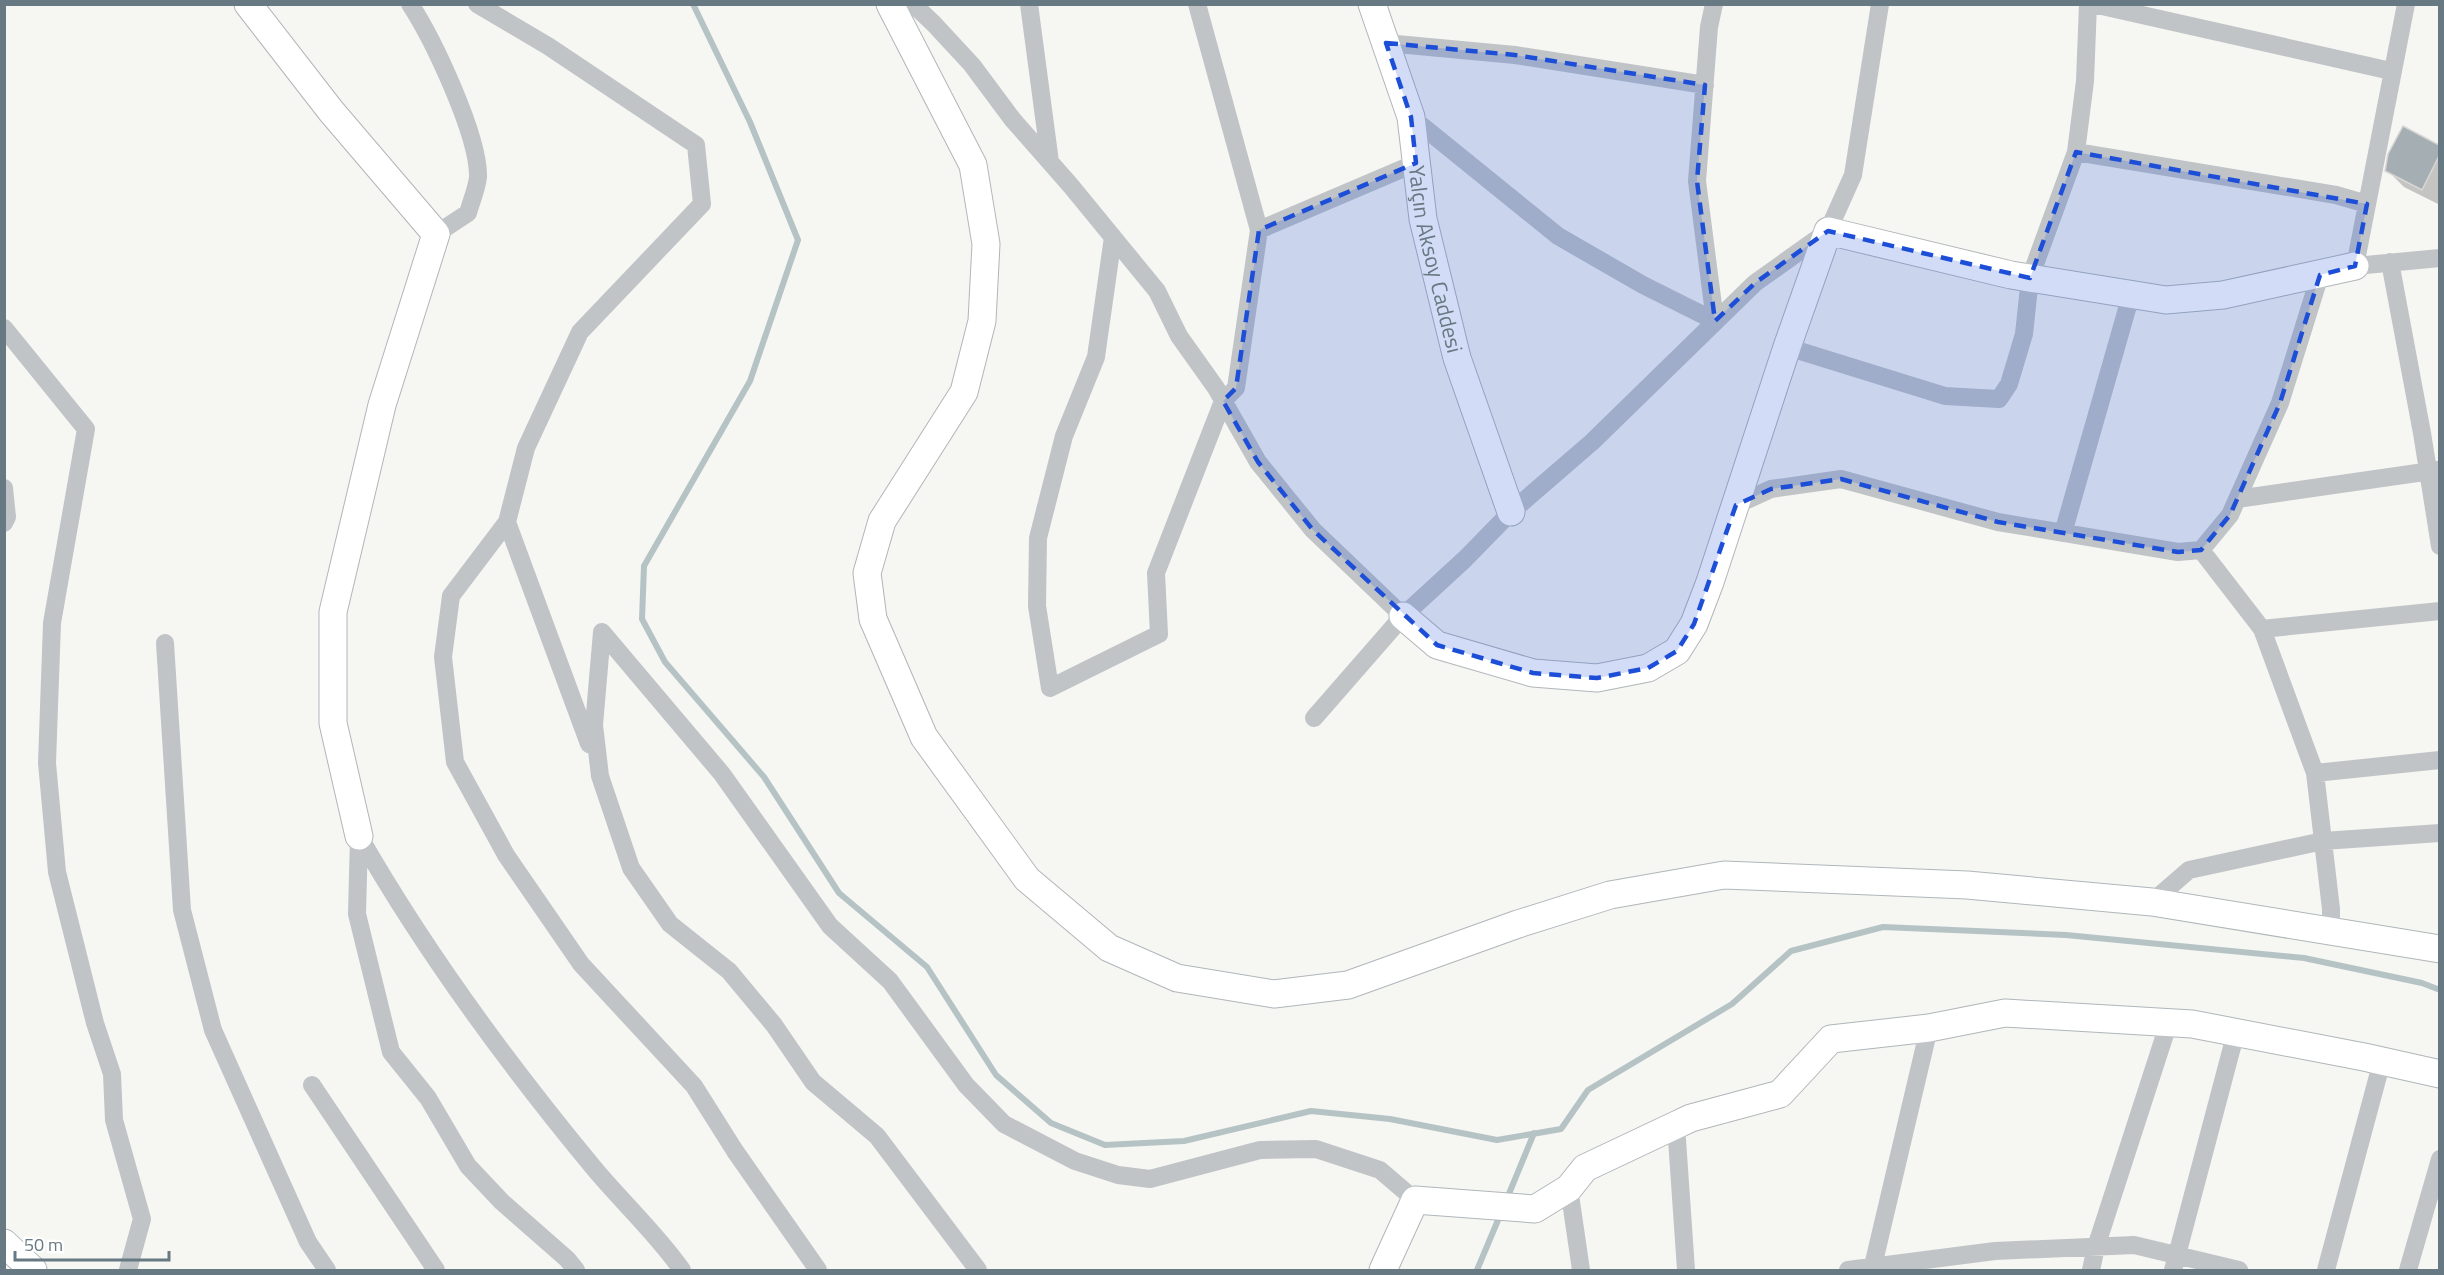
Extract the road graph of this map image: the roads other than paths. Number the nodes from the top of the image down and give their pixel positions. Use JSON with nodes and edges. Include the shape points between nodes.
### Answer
{"nodes":[{"id":1,"x":248,"y":4,"type":"edge"},
{"id":2,"x":410,"y":4,"type":"edge"},
{"id":3,"x":477,"y":4,"type":"edge"},
{"id":4,"x":890,"y":4,"type":"edge"},
{"id":5,"x":913,"y":4,"type":"edge"},
{"id":6,"x":1029,"y":4,"type":"edge"},
{"id":7,"x":1197,"y":4,"type":"edge"},
{"id":8,"x":1372,"y":4,"type":"edge"},
{"id":9,"x":1714,"y":4,"type":"edge"},
{"id":10,"x":1880,"y":4,"type":"edge"},
{"id":11,"x":2090,"y":4,"type":"edge"},
{"id":12,"x":2406,"y":4,"type":"edge"},
{"id":13,"x":1386,"y":43,"type":"junction"},
{"id":14,"x":2391,"y":71,"type":"junction"},
{"id":15,"x":1705,"y":85,"type":"junction"},
{"id":16,"x":1411,"y":117,"type":"junction"},
{"id":17,"x":2076,"y":152,"type":"junction"},
{"id":18,"x":1050,"y":162,"type":"junction"},
{"id":19,"x":1416,"y":163,"type":"junction"},
{"id":20,"x":2367,"y":204,"type":"junction"},
{"id":21,"x":1259,"y":230,"type":"junction"},
{"id":22,"x":1828,"y":231,"type":"junction"},
{"id":23,"x":436,"y":234,"type":"junction"},
{"id":24,"x":1113,"y":237,"type":"junction"},
{"id":25,"x":2439,"y":258,"type":"edge"},
{"id":26,"x":2390,"y":262,"type":"junction"},
{"id":27,"x":2355,"y":266,"type":"junction"},
{"id":28,"x":2320,"y":275,"type":"junction"},
{"id":29,"x":2030,"y":278,"type":"junction"},
{"id":30,"x":2131,"y":295,"type":"junction"},
{"id":31,"x":1715,"y":321,"type":"junction"},
{"id":32,"x":4,"y":328,"type":"edge"},
{"id":33,"x":1788,"y":347,"type":"junction"},
{"id":34,"x":1223,"y":401,"type":"junction"},
{"id":35,"x":2434,"y":470,"type":"edge"},
{"id":36,"x":4,"y":488,"type":"edge"},
{"id":37,"x":2237,"y":499,"type":"junction"},
{"id":38,"x":1736,"y":505,"type":"junction"},
{"id":39,"x":1511,"y":512,"type":"junction"},
{"id":40,"x":507,"y":522,"type":"junction"},
{"id":41,"x":4,"y":523,"type":"edge"},
{"id":42,"x":2063,"y":533,"type":"junction"},
{"id":43,"x":2439,"y":546,"type":"edge"},
{"id":44,"x":2201,"y":550,"type":"junction"},
{"id":45,"x":2439,"y":611,"type":"edge"},
{"id":46,"x":1403,"y":616,"type":"junction"},
{"id":47,"x":2262,"y":628,"type":"junction"},
{"id":48,"x":165,"y":643,"type":"dead end"},
{"id":49,"x":1314,"y":718,"type":"dead end"},
{"id":50,"x":2439,"y":760,"type":"edge"},
{"id":51,"x":2315,"y":773,"type":"junction"},
{"id":52,"x":600,"y":776,"type":"junction"},
{"id":53,"x":2439,"y":833,"type":"edge"},
{"id":54,"x":359,"y":836,"type":"junction"},
{"id":55,"x":2323,"y":841,"type":"junction"},
{"id":56,"x":2152,"y":902,"type":"junction"},
{"id":57,"x":2331,"y":930,"type":"junction"},
{"id":58,"x":2439,"y":949,"type":"edge"},
{"id":59,"x":2169,"y":1023,"type":"junction"},
{"id":60,"x":1929,"y":1028,"type":"junction"},
{"id":61,"x":2236,"y":1032,"type":"junction"},
{"id":62,"x":2382,"y":1061,"type":"junction"},
{"id":63,"x":2439,"y":1074,"type":"edge"},
{"id":64,"x":312,"y":1084,"type":"dead end"},
{"id":65,"x":1676,"y":1125,"type":"junction"},
{"id":66,"x":2439,"y":1159,"type":"edge"},
{"id":67,"x":1569,"y":1188,"type":"junction"},
{"id":68,"x":1415,"y":1200,"type":"junction"},
{"id":69,"x":4,"y":1243,"type":"edge"},
{"id":70,"x":2096,"y":1247,"type":"junction"},
{"id":71,"x":2175,"y":1263,"type":"edge"},
{"id":72,"x":1872,"y":1268,"type":"edge"},
{"id":73,"x":33,"y":1270,"type":"edge"},
{"id":74,"x":128,"y":1270,"type":"edge"},
{"id":75,"x":327,"y":1270,"type":"edge"},
{"id":76,"x":436,"y":1270,"type":"edge"},
{"id":77,"x":576,"y":1270,"type":"edge"},
{"id":78,"x":682,"y":1270,"type":"edge"},
{"id":79,"x":818,"y":1270,"type":"edge"},
{"id":80,"x":978,"y":1270,"type":"edge"},
{"id":81,"x":1383,"y":1270,"type":"edge"},
{"id":82,"x":1581,"y":1270,"type":"edge"},
{"id":83,"x":1686,"y":1270,"type":"edge"},
{"id":84,"x":1848,"y":1270,"type":"edge"},
{"id":85,"x":2091,"y":1270,"type":"edge"},
{"id":86,"x":2239,"y":1270,"type":"edge"},
{"id":87,"x":2326,"y":1270,"type":"edge"},
{"id":88,"x":2409,"y":1270,"type":"edge"}],
"edges":[{"from":1,"to":23,"type":"street","via":[[331,111]]},
{"from":2,"to":23,"type":"street","via":[[473,138],[478,177],[468,213]]},
{"from":3,"to":40,"type":"street","via":[[548,46],[696,145],[702,204],[580,332],[526,448]]},
{"from":4,"to":56,"type":"street","via":[[973,165],[986,244],[982,321],[964,392],[882,521],[867,573],[873,619],[924,736],[1028,879],[1109,948],[1177,978],[1274,994],[1348,986],[1610,895],[1724,875],[1967,885]]},
{"from":5,"to":18,"type":"street","via":[[972,65]]},
{"from":6,"to":18,"type":"street"},
{"from":7,"to":21,"type":"street"},
{"from":8,"to":13,"type":"street","name":"Yalçın Aksoy Caddesi"},
{"from":9,"to":15,"type":"street"},
{"from":10,"to":22,"type":"street","via":[[1853,175]]},
{"from":11,"to":14,"type":"street"},
{"from":11,"to":17,"type":"street"},
{"from":12,"to":14,"type":"street"},
{"from":13,"to":15,"type":"street","via":[[1515,55]]},
{"from":13,"to":16,"type":"street","name":"Yalçın Aksoy Caddesi"},
{"from":14,"to":20,"type":"street"},
{"from":15,"to":31,"type":"street","via":[[1697,181]]},
{"from":16,"to":19,"type":"street","name":"Yalçın Aksoy Caddesi"},
{"from":16,"to":31,"type":"street","via":[[1558,236]]},
{"from":17,"to":20,"type":"street","via":[[2336,195]]},
{"from":17,"to":29,"type":"street"},
{"from":18,"to":24,"type":"street"},
{"from":19,"to":21,"type":"street"},
{"from":19,"to":39,"type":"street","name":"Yalçın Aksoy Caddesi","via":[[1423,219],[1456,358]]},
{"from":20,"to":27,"type":"street"},
{"from":21,"to":34,"type":"street","via":[[1236,388]]},
{"from":22,"to":29,"type":"street"},
{"from":22,"to":31,"type":"street","via":[[1755,284]]},
{"from":22,"to":33,"type":"street"},
{"from":23,"to":54,"type":"street","via":[[382,405],[333,612],[333,723]]},
{"from":24,"to":34,"type":"street","via":[[1156,291],[1179,336]]},
{"from":24,"to":34,"type":"street","via":[[1096,357],[1064,436],[1038,538],[1037,606],[1050,688],[1159,634],[1156,573]]},
{"from":25,"to":26,"type":"street"},
{"from":26,"to":27,"type":"street"},
{"from":26,"to":35,"type":"street"},
{"from":27,"to":28,"type":"street"},
{"from":28,"to":30,"type":"street","via":[[2223,296],[2166,300]]},
{"from":28,"to":37,"type":"street","via":[[2280,403]]},
{"from":29,"to":30,"type":"street"},
{"from":29,"to":33,"type":"street","via":[[2024,334],[2009,384],[1999,399],[1945,396]]},
{"from":30,"to":42,"type":"street"},
{"from":31,"to":39,"type":"street","via":[[1592,442]]},
{"from":32,"to":74,"type":"street","via":[[86,429],[52,623],[47,764],[57,872],[95,1023],[112,1074],[114,1120],[142,1219]]},
{"from":33,"to":38,"type":"street"},
{"from":34,"to":46,"type":"street","via":[[1258,462],[1313,530]]},
{"from":35,"to":37,"type":"street"},
{"from":35,"to":43,"type":"street"},
{"from":36,"to":41,"type":"street"},
{"from":37,"to":44,"type":"street","via":[[2230,515]]},
{"from":38,"to":42,"type":"street","via":[[1771,489],[1841,479],[1998,522]]},
{"from":38,"to":46,"type":"street","via":[[1694,624],[1677,651],[1648,668],[1597,678],[1533,673],[1437,645]]},
{"from":39,"to":46,"type":"street"},
{"from":40,"to":52,"type":"street"},
{"from":40,"to":79,"type":"street","via":[[450,596],[443,657],[455,762],[506,855],[580,964],[694,1086]]},
{"from":42,"to":44,"type":"street","via":[[2178,552]]},
{"from":44,"to":47,"type":"street"},
{"from":45,"to":47,"type":"street"},
{"from":46,"to":49,"type":"street"},
{"from":47,"to":51,"type":"street"},
{"from":48,"to":75,"type":"street","via":[[182,910],[213,1030],[308,1242]]},
{"from":50,"to":51,"type":"street"},
{"from":51,"to":55,"type":"street"},
{"from":52,"to":68,"type":"street","via":[[594,725],[602,632],[722,774],[830,926],[890,981],[966,1085],[1004,1124],[1075,1161],[1118,1175],[1150,1179],[1260,1150],[1316,1149],[1380,1170]]},
{"from":52,"to":80,"type":"street","via":[[632,868],[670,924],[729,971],[774,1025],[813,1082],[877,1136]]},
{"from":53,"to":55,"type":"street"},
{"from":54,"to":77,"type":"street","via":[[357,914],[391,1053],[428,1098],[468,1166]]},
{"from":54,"to":78,"type":"street","via":[[398,904],[508,1059]]},
{"from":55,"to":56,"type":"street","via":[[2189,870]]},
{"from":55,"to":57,"type":"street"},
{"from":56,"to":57,"type":"street"},
{"from":57,"to":58,"type":"street"},
{"from":59,"to":60,"type":"street","via":[[2005,1013]]},
{"from":59,"to":61,"type":"street"},
{"from":59,"to":70,"type":"street"},
{"from":60,"to":65,"type":"street","via":[[1831,1039],[1780,1094]]},
{"from":60,"to":72,"type":"street"},
{"from":61,"to":62,"type":"street"},
{"from":61,"to":71,"type":"street"},
{"from":62,"to":63,"type":"street"},
{"from":62,"to":87,"type":"street"},
{"from":64,"to":76,"type":"street"},
{"from":65,"to":67,"type":"street","via":[[1586,1168]]},
{"from":65,"to":83,"type":"street"},
{"from":66,"to":88,"type":"street"},
{"from":67,"to":68,"type":"street","via":[[1535,1209]]},
{"from":67,"to":82,"type":"street"},
{"from":68,"to":81,"type":"street"},
{"from":69,"to":73,"type":"street"},
{"from":70,"to":71,"type":"street","via":[[2134,1245]]},
{"from":70,"to":72,"type":"street","via":[[1995,1251]]},
{"from":70,"to":85,"type":"street"},
{"from":71,"to":86,"type":"street"},
{"from":72,"to":84,"type":"street"}]}
